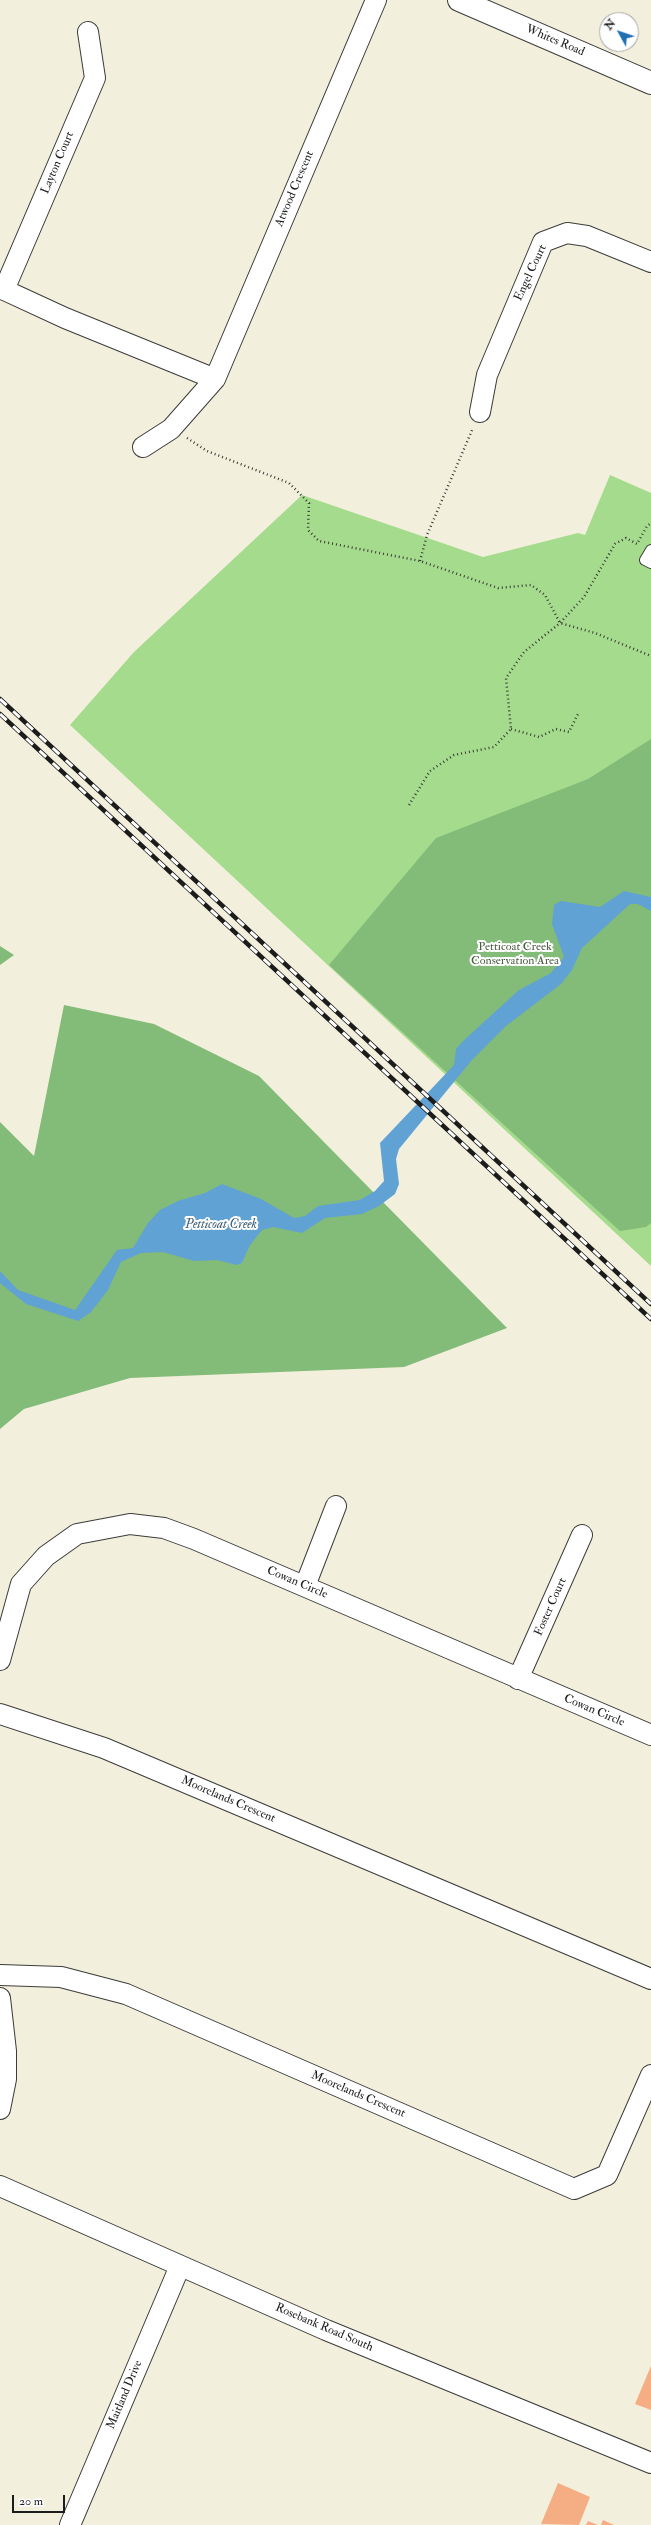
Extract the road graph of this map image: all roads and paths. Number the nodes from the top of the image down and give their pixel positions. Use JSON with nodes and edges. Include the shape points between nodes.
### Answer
{"nodes":[{"id":1,"x":376,"y":0,"type":"edge"},
{"id":2,"x":459,"y":0,"type":"edge"},
{"id":3,"x":88,"y":32,"type":"dead end"},
{"id":4,"x":651,"y":83,"type":"edge"},
{"id":5,"x":651,"y":262,"type":"edge"},
{"id":6,"x":2,"y":289,"type":"edge"},
{"id":7,"x":215,"y":379,"type":"junction"},
{"id":8,"x":480,"y":412,"type":"joint"},
{"id":9,"x":171,"y":428,"type":"junction"},
{"id":10,"x":143,"y":447,"type":"dead end"},
{"id":11,"x":651,"y":524,"type":"edge"},
{"id":12,"x":651,"y":550,"type":"edge"},
{"id":13,"x":420,"y":561,"type":"junction"},
{"id":14,"x":651,"y":563,"type":"edge"},
{"id":15,"x":560,"y":623,"type":"junction"},
{"id":16,"x":651,"y":656,"type":"edge"},
{"id":17,"x":578,"y":714,"type":"dead end"},
{"id":18,"x":511,"y":729,"type":"junction"},
{"id":19,"x":409,"y":805,"type":"dead end"},
{"id":20,"x":336,"y":1506,"type":"dead end"},
{"id":21,"x":582,"y":1535,"type":"dead end"},
{"id":22,"x":305,"y":1586,"type":"junction"},
{"id":23,"x":0,"y":1660,"type":"edge"},
{"id":24,"x":518,"y":1679,"type":"junction"},
{"id":25,"x":0,"y":1714,"type":"edge"},
{"id":26,"x":651,"y":1735,"type":"edge"},
{"id":27,"x":0,"y":1974,"type":"edge"},
{"id":28,"x":651,"y":1979,"type":"edge"},
{"id":29,"x":0,"y":1998,"type":"edge"},
{"id":30,"x":651,"y":2075,"type":"edge"},
{"id":31,"x":0,"y":2109,"type":"edge"},
{"id":32,"x":0,"y":2186,"type":"edge"},
{"id":33,"x":180,"y":2266,"type":"junction"},
{"id":34,"x":651,"y":2463,"type":"edge"},
{"id":35,"x":70,"y":2525,"type":"edge"}],
"edges":[{"from":1,"to":7,"type":"street","name":"Atwood Crescent"},
{"from":2,"to":4,"type":"street","name":"Whites Road"},
{"from":3,"to":6,"type":"street","name":"Layton Court","via":[[95,78]]},
{"from":5,"to":8,"type":"street","name":"Engel Court","via":[[587,236],[566,233],[543,242],[487,375]]},
{"from":6,"to":7,"type":"street"},
{"from":7,"to":9,"type":"street","name":"Atwood Crescent"},
{"from":8,"to":13,"type":"path","via":[[427,536]]},
{"from":9,"to":10,"type":"street","name":"Atwood Crescent"},
{"from":9,"to":13,"type":"path","via":[[207,452],[289,482],[309,503],[308,530],[319,541]]},
{"from":11,"to":15,"type":"path","via":[[647,526],[637,544],[626,538],[615,544],[584,597]]},
{"from":12,"to":14,"type":"lane","via":[[645,560]]},
{"from":13,"to":15,"type":"path","via":[[498,588],[531,585],[545,595]]},
{"from":15,"to":16,"type":"path","via":[[595,633]]},
{"from":15,"to":18,"type":"path","via":[[524,652],[506,678]]},
{"from":17,"to":18,"type":"path","via":[[569,732],[556,729],[539,737]]},
{"from":18,"to":19,"type":"path","via":[[494,747],[454,755],[430,770]]},
{"from":20,"to":22,"type":"street"},
{"from":21,"to":24,"type":"street","name":"Foster Court"},
{"from":22,"to":23,"type":"street","name":"Cowan Circle","via":[[164,1528],[130,1524],[105,1527],[77,1534],[46,1556],[21,1584]]},
{"from":22,"to":24,"type":"street","name":"Cowan Circle"},
{"from":24,"to":26,"type":"street","name":"Cowan Circle"},
{"from":25,"to":28,"type":"street","name":"Moorelands Crescent","via":[[104,1748]]},
{"from":27,"to":30,"type":"street","name":"Moorelands Crescent","via":[[61,1977],[126,1994],[574,2188],[607,2175]]},
{"from":29,"to":31,"type":"street","via":[[6,2051],[6,2079]]},
{"from":32,"to":33,"type":"street","name":"Rosebank Road South"},
{"from":33,"to":34,"type":"street","name":"Rosebank Road South","via":[[334,2333]]},
{"from":33,"to":35,"type":"street","name":"Maitland Drive"}]}
